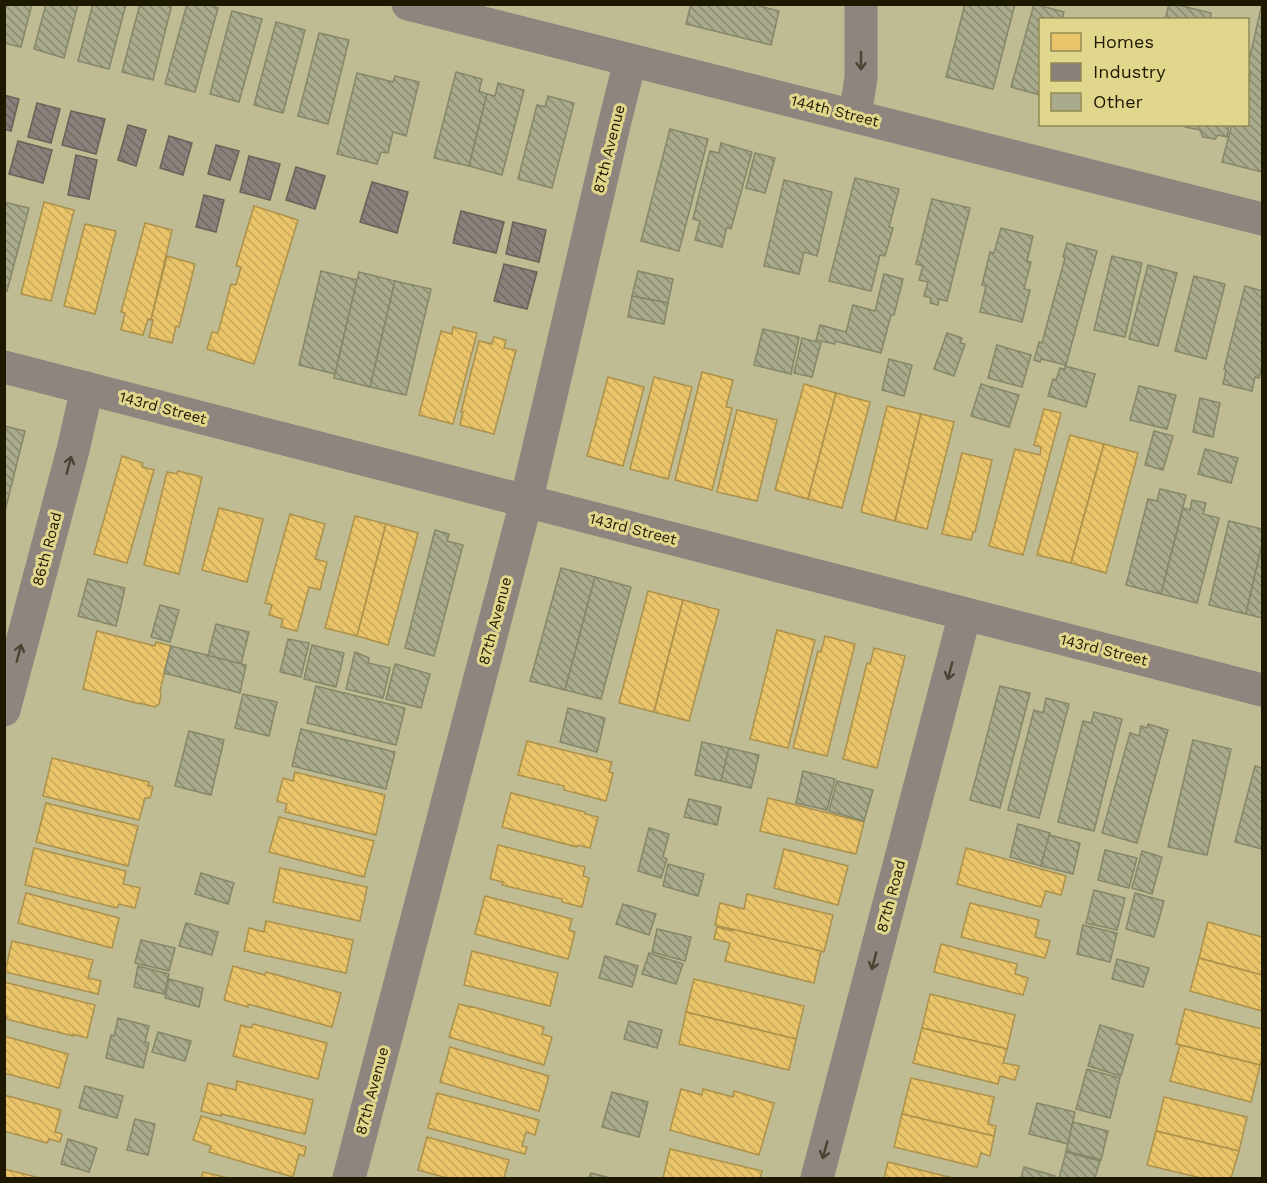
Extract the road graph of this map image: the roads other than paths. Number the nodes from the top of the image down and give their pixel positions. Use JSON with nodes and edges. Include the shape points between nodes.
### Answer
{"nodes":[{"id":1,"x":408,"y":4,"type":"edge"},
{"id":2,"x":861,"y":4,"type":"edge"},
{"id":3,"x":630,"y":61,"type":"junction"},
{"id":4,"x":855,"y":116,"type":"junction"},
{"id":5,"x":1263,"y":219,"type":"edge"},
{"id":6,"x":4,"y":368,"type":"edge"},
{"id":7,"x":87,"y":388,"type":"junction"},
{"id":8,"x":526,"y":502,"type":"junction"},
{"id":9,"x":965,"y":614,"type":"junction"},
{"id":10,"x":1263,"y":690,"type":"edge"},
{"id":11,"x":4,"y":710,"type":"edge"},
{"id":12,"x":349,"y":1179,"type":"edge"},
{"id":13,"x":817,"y":1179,"type":"edge"}],
"edges":[{"from":1,"to":3,"type":"street","name":"144th Street"},
{"from":2,"to":4,"type":"street","one_way":true,"via":[[861,78]]},
{"from":3,"to":4,"type":"street","name":"144th Street"},
{"from":3,"to":8,"type":"street","name":"87th Avenue"},
{"from":4,"to":5,"type":"street","name":"144th Street"},
{"from":6,"to":7,"type":"street","name":"143rd Street"},
{"from":7,"to":8,"type":"street","name":"143rd Street"},
{"from":11,"to":7,"type":"street","name":"86th Road","one_way":true},
{"from":8,"to":9,"type":"street","name":"143rd Street"},
{"from":8,"to":12,"type":"street","name":"87th Avenue"},
{"from":9,"to":10,"type":"street","name":"143rd Street"},
{"from":9,"to":13,"type":"street","name":"87th Road","one_way":true}]}
